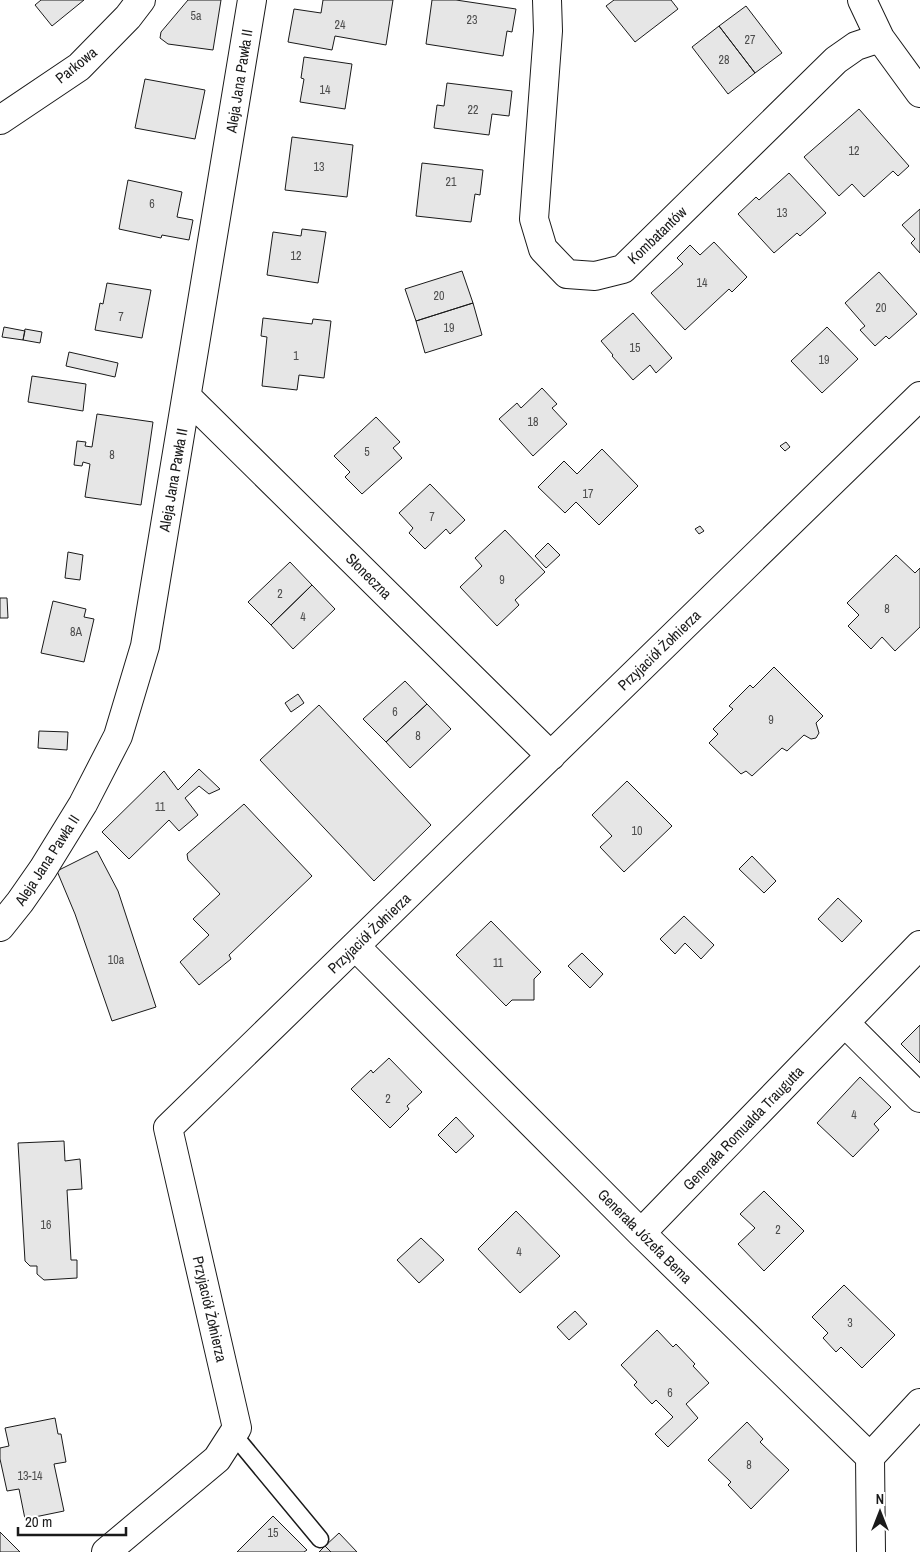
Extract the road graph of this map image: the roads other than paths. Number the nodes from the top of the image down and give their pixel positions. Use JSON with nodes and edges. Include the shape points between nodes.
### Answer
{"nodes":[{"id":1,"x":141,"y":0,"type":"edge"},
{"id":2,"x":252,"y":0,"type":"edge"},
{"id":3,"x":547,"y":0,"type":"edge"},
{"id":4,"x":862,"y":0,"type":"edge"},
{"id":5,"x":880,"y":38,"type":"junction"},
{"id":6,"x":920,"y":94,"type":"edge"},
{"id":7,"x":0,"y":120,"type":"edge"},
{"id":8,"x":920,"y":396,"type":"edge"},
{"id":9,"x":187,"y":397,"type":"junction"},
{"id":10,"x":551,"y":756,"type":"junction"},
{"id":11,"x":0,"y":927,"type":"edge"},
{"id":12,"x":355,"y":946,"type":"junction"},
{"id":13,"x":920,"y":946,"type":"edge"},
{"id":14,"x":845,"y":1023,"type":"junction"},
{"id":15,"x":920,"y":1098,"type":"edge"},
{"id":16,"x":641,"y":1233,"type":"junction"},
{"id":17,"x":920,"y":1403,"type":"edge"},
{"id":18,"x":233,"y":1434,"type":"junction"},
{"id":19,"x":870,"y":1457,"type":"junction"},
{"id":20,"x":320,"y":1539,"type":"dead end"},
{"id":21,"x":106,"y":1552,"type":"edge"},
{"id":22,"x":871,"y":1552,"type":"edge"}],
"edges":[{"from":1,"to":7,"type":"street","name":"Parkowa","via":[[128,18],[78,67]]},
{"from":2,"to":9,"type":"street","name":"Aleja Jana Pawła II"},
{"from":3,"to":5,"type":"street","name":"Kombatantów","via":[[548,31],[534,219],[544,249],[567,274],[595,276],[623,269],[836,60],[856,46]]},
{"from":4,"to":5,"type":"street"},
{"from":5,"to":6,"type":"street"},
{"from":8,"to":10,"type":"street","name":"Przyjaciół Żołnierza"},
{"from":9,"to":10,"type":"street","name":"Słoneczna"},
{"from":9,"to":11,"type":"street","name":"Aleja Jana Pawła II","via":[[145,646],[118,736],[53,853]]},
{"from":10,"to":12,"type":"street","name":"Przyjaciół Żołnierza"},
{"from":12,"to":16,"type":"street","name":"Generała Józefa Bema"},
{"from":12,"to":18,"type":"street","name":"Przyjaciół Żołnierza","via":[[168,1128],[237,1428]]},
{"from":13,"to":14,"type":"street","name":"Generała Romualda Traugutta"},
{"from":14,"to":15,"type":"street"},
{"from":14,"to":16,"type":"street","name":"Generała Romualda Traugutta"},
{"from":16,"to":19,"type":"street","name":"Generała Józefa Bema"},
{"from":17,"to":19,"type":"street"},
{"from":18,"to":20,"type":"lane"},
{"from":18,"to":21,"type":"street","via":[[217,1459]]},
{"from":19,"to":22,"type":"street"}]}
